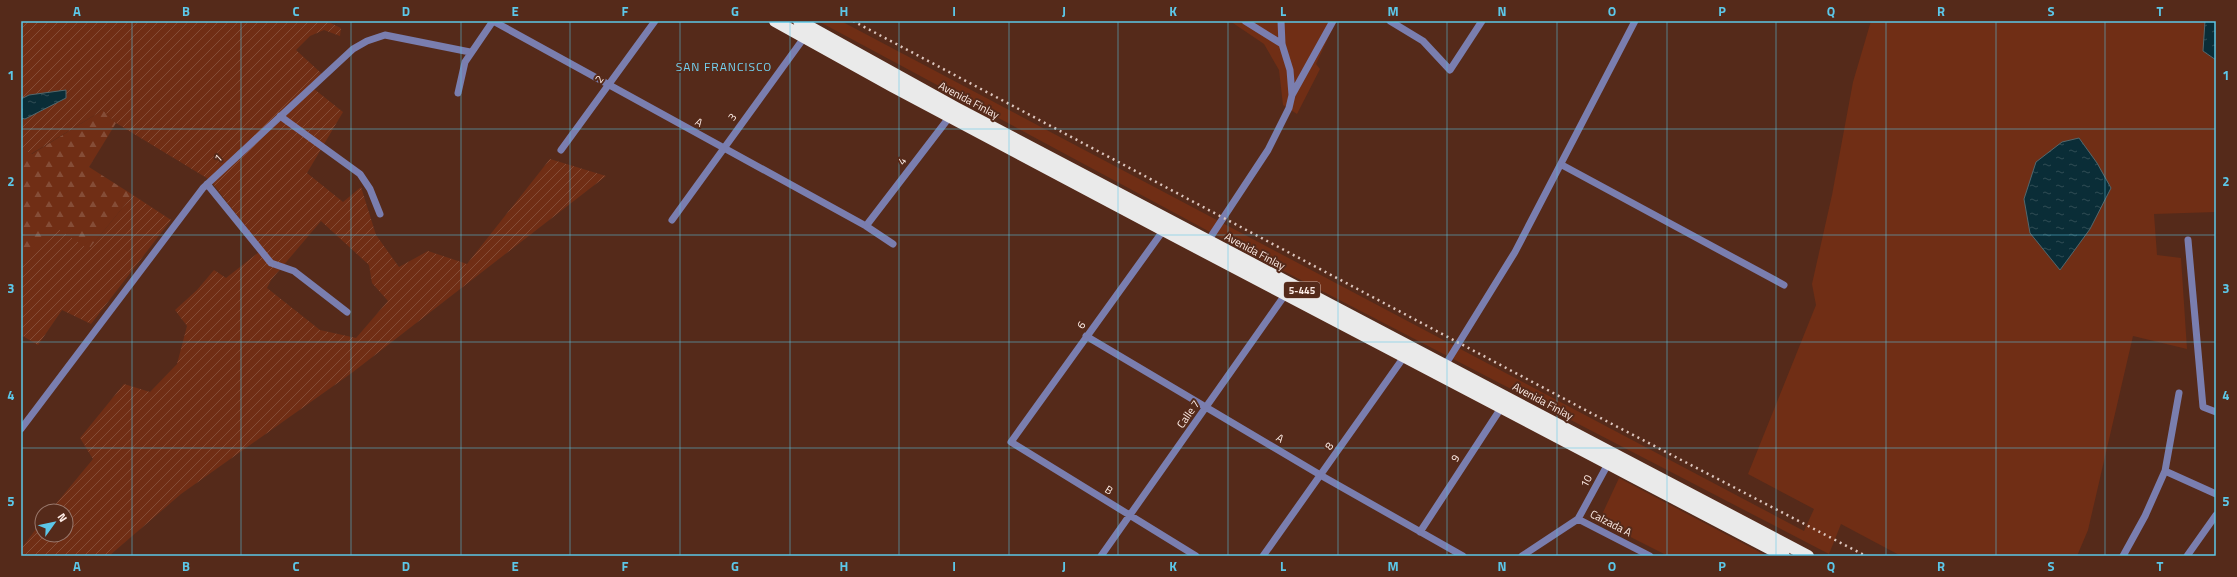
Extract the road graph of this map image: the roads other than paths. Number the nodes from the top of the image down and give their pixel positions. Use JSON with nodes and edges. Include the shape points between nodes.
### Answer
{"nodes":[{"id":1,"x":493,"y":21,"type":"edge"},
{"id":2,"x":655,"y":21,"type":"edge"},
{"id":3,"x":775,"y":21,"type":"edge"},
{"id":4,"x":798,"y":21,"type":"edge"},
{"id":5,"x":1245,"y":21,"type":"edge"},
{"id":6,"x":1281,"y":21,"type":"edge"},
{"id":7,"x":1333,"y":21,"type":"edge"},
{"id":8,"x":1390,"y":21,"type":"edge"},
{"id":9,"x":1482,"y":21,"type":"edge"},
{"id":10,"x":1635,"y":21,"type":"edge"},
{"id":11,"x":808,"y":32,"type":"junction"},
{"id":12,"x":1282,"y":44,"type":"junction"},
{"id":13,"x":470,"y":52,"type":"junction"},
{"id":14,"x":608,"y":85,"type":"junction"},
{"id":15,"x":458,"y":92,"type":"dead end"},
{"id":16,"x":1292,"y":95,"type":"junction"},
{"id":17,"x":953,"y":112,"type":"junction"},
{"id":18,"x":280,"y":116,"type":"junction"},
{"id":19,"x":724,"y":148,"type":"junction"},
{"id":20,"x":561,"y":150,"type":"dead end"},
{"id":21,"x":1562,"y":165,"type":"junction"},
{"id":22,"x":207,"y":184,"type":"junction"},
{"id":23,"x":380,"y":214,"type":"dead end"},
{"id":24,"x":672,"y":220,"type":"dead end"},
{"id":25,"x":866,"y":226,"type":"junction"},
{"id":26,"x":1167,"y":226,"type":"junction"},
{"id":27,"x":2188,"y":240,"type":"dead end"},
{"id":28,"x":893,"y":244,"type":"dead end"},
{"id":29,"x":1205,"y":246,"type":"junction"},
{"id":30,"x":1784,"y":285,"type":"dead end"},
{"id":31,"x":1288,"y":290,"type":"junction"},
{"id":32,"x":347,"y":312,"type":"dead end"},
{"id":33,"x":1086,"y":336,"type":"junction"},
{"id":34,"x":1411,"y":347,"type":"junction"},
{"id":35,"x":1404,"y":358,"type":"junction"},
{"id":36,"x":1446,"y":365,"type":"junction"},
{"id":37,"x":1439,"y":376,"type":"junction"},
{"id":38,"x":2179,"y":393,"type":"dead end"},
{"id":39,"x":1508,"y":397,"type":"junction"},
{"id":40,"x":1206,"y":407,"type":"junction"},
{"id":41,"x":1501,"y":408,"type":"junction"},
{"id":42,"x":2216,"y":412,"type":"edge"},
{"id":43,"x":21,"y":429,"type":"edge"},
{"id":44,"x":1011,"y":442,"type":"joint"},
{"id":45,"x":1613,"y":453,"type":"junction"},
{"id":46,"x":1608,"y":464,"type":"junction"},
{"id":47,"x":2165,"y":471,"type":"junction"},
{"id":48,"x":1322,"y":476,"type":"junction"},
{"id":49,"x":2216,"y":494,"type":"edge"},
{"id":50,"x":2216,"y":515,"type":"edge"},
{"id":51,"x":1130,"y":516,"type":"junction"},
{"id":52,"x":1578,"y":519,"type":"junction"},
{"id":53,"x":1420,"y":532,"type":"junction"},
{"id":54,"x":1101,"y":556,"type":"edge"},
{"id":55,"x":1196,"y":556,"type":"edge"},
{"id":56,"x":1263,"y":556,"type":"edge"},
{"id":57,"x":1463,"y":556,"type":"edge"},
{"id":58,"x":1522,"y":556,"type":"edge"},
{"id":59,"x":1650,"y":556,"type":"edge"},
{"id":60,"x":1784,"y":556,"type":"edge"},
{"id":61,"x":1808,"y":556,"type":"edge"},
{"id":62,"x":2123,"y":556,"type":"edge"},
{"id":63,"x":2187,"y":556,"type":"edge"}],
"edges":[{"from":1,"to":13,"type":"street"},
{"from":1,"to":14,"type":"street","name":"A"},
{"from":2,"to":14,"type":"street","name":"2"},
{"from":3,"to":11,"type":"highway","name":"Avenida Finlay","number":"5-445"},
{"from":4,"to":11,"type":"highway","name":"Avenida Finlay","number":"5-445"},
{"from":5,"to":12,"type":"street"},
{"from":6,"to":12,"type":"street"},
{"from":7,"to":16,"type":"street"},
{"from":8,"to":9,"type":"street","via":[[1423,41],[1450,70]]},
{"from":10,"to":21,"type":"street"},
{"from":11,"to":17,"type":"highway","name":"Avenida Finlay","number":"5-445"},
{"from":11,"to":19,"type":"street","name":"3"},
{"from":12,"to":16,"type":"street","via":[[1290,70]]},
{"from":13,"to":15,"type":"street"},
{"from":13,"to":18,"type":"street","name":"1","via":[[385,35],[367,41],[353,49]]},
{"from":14,"to":19,"type":"street","name":"A"},
{"from":14,"to":20,"type":"street","name":"2"},
{"from":16,"to":29,"type":"street","via":[[1289,108],[1268,150]]},
{"from":17,"to":25,"type":"street","name":"4"},
{"from":17,"to":26,"type":"highway","name":"Avenida Finlay","number":"5-445"},
{"from":18,"to":22,"type":"street","name":"1"},
{"from":18,"to":23,"type":"street","via":[[360,174],[370,189]]},
{"from":19,"to":24,"type":"street","name":"3"},
{"from":19,"to":25,"type":"street","name":"A"},
{"from":21,"to":30,"type":"street"},
{"from":21,"to":36,"type":"street","via":[[1515,252]]},
{"from":22,"to":32,"type":"street","via":[[271,263],[294,271]]},
{"from":22,"to":43,"type":"street","name":"1"},
{"from":25,"to":28,"type":"street","name":"A"},
{"from":26,"to":29,"type":"highway","name":"Avenida Finlay","number":"5-445"},
{"from":26,"to":33,"type":"street","name":"6"},
{"from":27,"to":42,"type":"street","via":[[2203,407]]},
{"from":29,"to":31,"type":"highway","name":"Avenida Finlay","number":"5-445"},
{"from":31,"to":34,"type":"highway","name":"Avenida Finlay","number":"5-445"},
{"from":31,"to":35,"type":"highway","name":"Avenida Finlay","number":"5-445"},
{"from":31,"to":40,"type":"street","name":"Calle 7"},
{"from":33,"to":40,"type":"street","name":"A"},
{"from":33,"to":44,"type":"street","name":"6"},
{"from":34,"to":35,"type":"street","name":"8"},
{"from":34,"to":36,"type":"highway","name":"Avenida Finlay","number":"5-445"},
{"from":35,"to":37,"type":"highway","name":"Avenida Finlay","number":"5-445"},
{"from":35,"to":48,"type":"street","name":"8"},
{"from":36,"to":37,"type":"street"},
{"from":36,"to":39,"type":"highway","name":"Avenida Finlay","number":"5-445"},
{"from":37,"to":41,"type":"highway","name":"Avenida Finlay","number":"5-445"},
{"from":38,"to":47,"type":"street"},
{"from":39,"to":41,"type":"street","name":"9"},
{"from":39,"to":45,"type":"highway","name":"Avenida Finlay","number":"5-445"},
{"from":40,"to":48,"type":"street","name":"A"},
{"from":40,"to":51,"type":"street","name":"Calle 7"},
{"from":41,"to":46,"type":"highway","name":"Avenida Finlay","number":"5-445"},
{"from":41,"to":53,"type":"street","name":"9"},
{"from":44,"to":51,"type":"street","name":"B"},
{"from":45,"to":46,"type":"street","name":"10"},
{"from":45,"to":61,"type":"highway","name":"Avenida Finlay","number":"5-445"},
{"from":46,"to":52,"type":"street","name":"10"},
{"from":46,"to":60,"type":"highway","name":"Avenida Finlay","number":"5-445"},
{"from":47,"to":49,"type":"street"},
{"from":47,"to":62,"type":"street","via":[[2145,516]]},
{"from":48,"to":53,"type":"street","name":"A"},
{"from":48,"to":56,"type":"street","name":"8"},
{"from":50,"to":63,"type":"street"},
{"from":51,"to":54,"type":"street","name":"Calle 7"},
{"from":51,"to":55,"type":"street","name":"B"},
{"from":52,"to":58,"type":"street","name":"Calzada A"},
{"from":52,"to":59,"type":"street","name":"Calzada A"},
{"from":53,"to":57,"type":"street","name":"A"}]}
